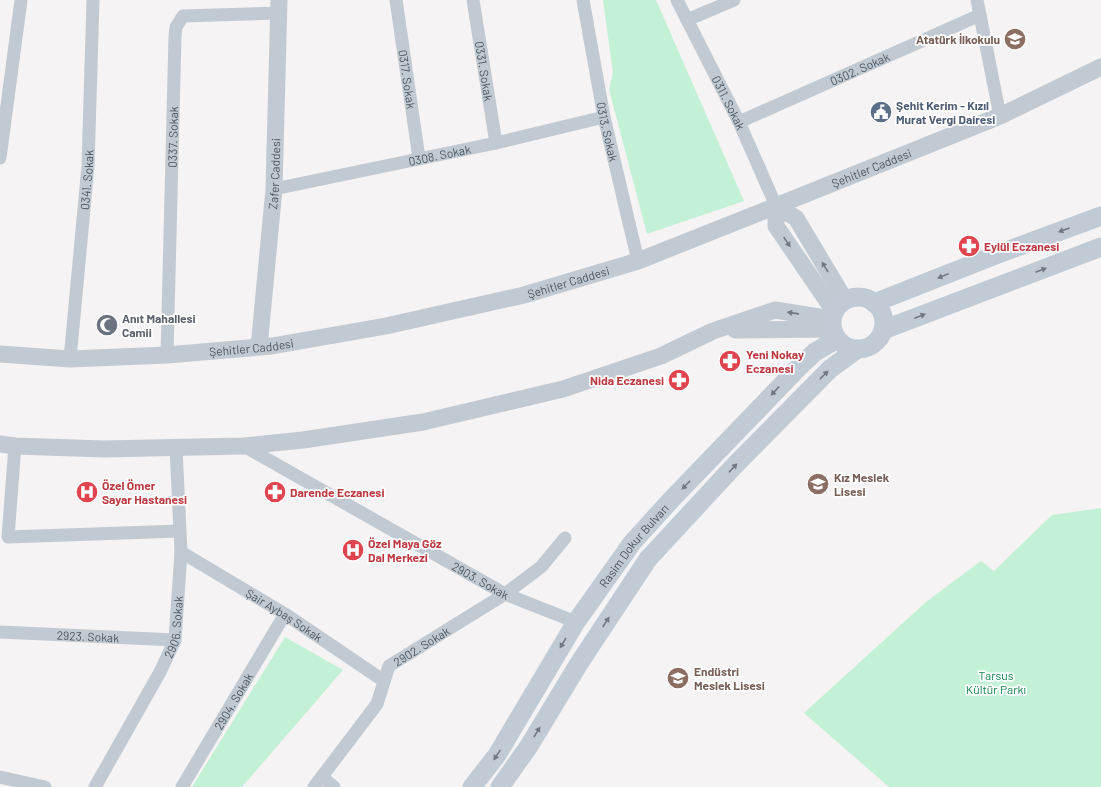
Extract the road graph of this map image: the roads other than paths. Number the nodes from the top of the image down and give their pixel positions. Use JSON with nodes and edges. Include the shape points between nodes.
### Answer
{"nodes":[{"id":1,"x":21,"y":0,"type":"edge"},
{"id":2,"x":93,"y":0,"type":"edge"},
{"id":3,"x":396,"y":0,"type":"edge"},
{"id":4,"x":473,"y":0,"type":"edge"},
{"id":5,"x":583,"y":0,"type":"edge"},
{"id":6,"x":677,"y":0,"type":"edge"},
{"id":7,"x":734,"y":0,"type":"edge"},
{"id":8,"x":977,"y":0,"type":"edge"},
{"id":9,"x":279,"y":7,"type":"edge"},
{"id":10,"x":980,"y":15,"type":"junction"},
{"id":11,"x":687,"y":20,"type":"junction"},
{"id":12,"x":1101,"y":67,"type":"edge"},
{"id":13,"x":1000,"y":116,"type":"junction"},
{"id":14,"x":604,"y":117,"type":"junction"},
{"id":15,"x":739,"y":122,"type":"junction"},
{"id":16,"x":496,"y":143,"type":"junction"},
{"id":17,"x":0,"y":158,"type":"edge"},
{"id":18,"x":419,"y":158,"type":"junction"},
{"id":19,"x":274,"y":189,"type":"junction"},
{"id":20,"x":776,"y":206,"type":"junction"},
{"id":21,"x":1101,"y":216,"type":"edge"},
{"id":22,"x":1101,"y":247,"type":"edge"},
{"id":23,"x":638,"y":261,"type":"junction"},
{"id":24,"x":874,"y":303,"type":"junction"},
{"id":25,"x":836,"y":320,"type":"junction"},
{"id":26,"x":883,"y":330,"type":"junction"},
{"id":27,"x":259,"y":347,"type":"junction"},
{"id":28,"x":856,"y":350,"type":"junction"},
{"id":29,"x":0,"y":354,"type":"edge"},
{"id":30,"x":167,"y":355,"type":"junction"},
{"id":31,"x":70,"y":359,"type":"junction"},
{"id":32,"x":8,"y":445,"type":"edge"},
{"id":33,"x":244,"y":446,"type":"junction"},
{"id":34,"x":176,"y":448,"type":"junction"},
{"id":35,"x":180,"y":531,"type":"junction"},
{"id":36,"x":565,"y":538,"type":"dead end"},
{"id":37,"x":181,"y":552,"type":"junction"},
{"id":38,"x":505,"y":594,"type":"junction"},
{"id":39,"x":285,"y":614,"type":"junction"},
{"id":40,"x":576,"y":622,"type":"junction"},
{"id":41,"x":0,"y":632,"type":"edge"},
{"id":42,"x":175,"y":640,"type":"junction"},
{"id":43,"x":384,"y":681,"type":"junction"},
{"id":44,"x":0,"y":777,"type":"edge"},
{"id":45,"x":318,"y":782,"type":"edge"},
{"id":46,"x":45,"y":787,"type":"edge"},
{"id":47,"x":95,"y":787,"type":"edge"},
{"id":48,"x":182,"y":787,"type":"edge"},
{"id":49,"x":334,"y":787,"type":"edge"},
{"id":50,"x":472,"y":787,"type":"edge"},
{"id":51,"x":500,"y":787,"type":"edge"}],
"edges":[{"from":1,"to":17,"type":"street"},
{"from":2,"to":31,"type":"street","name":"0341. Sokak","via":[[88,166]]},
{"from":3,"to":18,"type":"street","name":"0317. Sokak"},
{"from":4,"to":16,"type":"street","name":"0331. Sokak"},
{"from":5,"to":14,"type":"street","name":"0313. Sokak"},
{"from":6,"to":11,"type":"street","name":"0311. Sokak"},
{"from":7,"to":11,"type":"street"},
{"from":8,"to":10,"type":"street"},
{"from":9,"to":19,"type":"street","name":"Zafer Caddesi"},
{"from":9,"to":30,"type":"street","name":"0337. Sokak","via":[[183,16],[176,27]]},
{"from":10,"to":13,"type":"street"},
{"from":10,"to":15,"type":"street","name":"0302. Sokak"},
{"from":11,"to":15,"type":"street","name":"0311. Sokak"},
{"from":12,"to":13,"type":"street","name":"Şehitler Caddesi"},
{"from":13,"to":20,"type":"street","name":"Şehitler Caddesi"},
{"from":14,"to":16,"type":"street","name":"0308. Sokak"},
{"from":14,"to":23,"type":"street","name":"0313. Sokak"},
{"from":15,"to":20,"type":"street","name":"0311. Sokak"},
{"from":16,"to":18,"type":"street","name":"0308. Sokak"},
{"from":18,"to":19,"type":"street","name":"0308. Sokak"},
{"from":19,"to":27,"type":"street","name":"Zafer Caddesi"},
{"from":20,"to":23,"type":"street","name":"Şehitler Caddesi"},
{"from":20,"to":25,"type":"street","via":[[796,218]]},
{"from":21,"to":24,"type":"main road","one_way":true},
{"from":26,"to":22,"type":"main road","one_way":true},
{"from":23,"to":27,"type":"street","name":"Şehitler Caddesi","via":[[524,296],[386,326]]},
{"from":24,"to":25,"type":"main road","via":[[863,298],[851,298]]},
{"from":24,"to":26,"type":"main road","via":[[883,315]]},
{"from":25,"to":28,"type":"main road","via":[[842,344]]},
{"from":25,"to":33,"type":"street","via":[[775,310],[713,331],[661,356],[562,389],[423,422]]},
{"from":25,"to":40,"type":"main road","name":"Rasim Dokur Bulvarı","one_way":true,"via":[[815,352],[632,543]]},
{"from":26,"to":28,"type":"main road","via":[[876,343]]},
{"from":27,"to":30,"type":"street","name":"Şehitler Caddesi"},
{"from":51,"to":28,"type":"main road","one_way":true,"via":[[529,746],[578,665],[648,559],[735,465],[830,369]]},
{"from":29,"to":31,"type":"street","name":"Şehitler Caddesi"},
{"from":30,"to":31,"type":"street","name":"Şehitler Caddesi"},
{"from":32,"to":34,"type":"street","via":[[104,450]]},
{"from":32,"to":35,"type":"street","via":[[8,537]]},
{"from":33,"to":34,"type":"street"},
{"from":33,"to":38,"type":"street","name":"2903. Sokak"},
{"from":34,"to":35,"type":"street","name":"2906. Sokak"},
{"from":35,"to":37,"type":"street","name":"2906. Sokak"},
{"from":36,"to":38,"type":"street","name":"2902. Sokak","via":[[541,567]]},
{"from":37,"to":39,"type":"street","name":"Şair Aybaş Sokak"},
{"from":37,"to":42,"type":"street","name":"2906. Sokak"},
{"from":38,"to":40,"type":"street","name":"2903. Sokak"},
{"from":38,"to":43,"type":"street","name":"2902. Sokak","via":[[389,666]]},
{"from":39,"to":43,"type":"street","name":"Şair Aybaş Sokak"},
{"from":39,"to":48,"type":"street","name":"2904. Sokak"},
{"from":40,"to":50,"type":"main road","name":"Rasim Dokur Bulvarı","one_way":true,"via":[[497,755]]},
{"from":41,"to":42,"type":"street","name":"2923. Sokak"},
{"from":42,"to":47,"type":"street","name":"2906. Sokak","via":[[160,672]]},
{"from":43,"to":45,"type":"street","name":"2902. Sokak","via":[[377,704]]},
{"from":44,"to":46,"type":"street"},
{"from":45,"to":49,"type":"street"}]}
